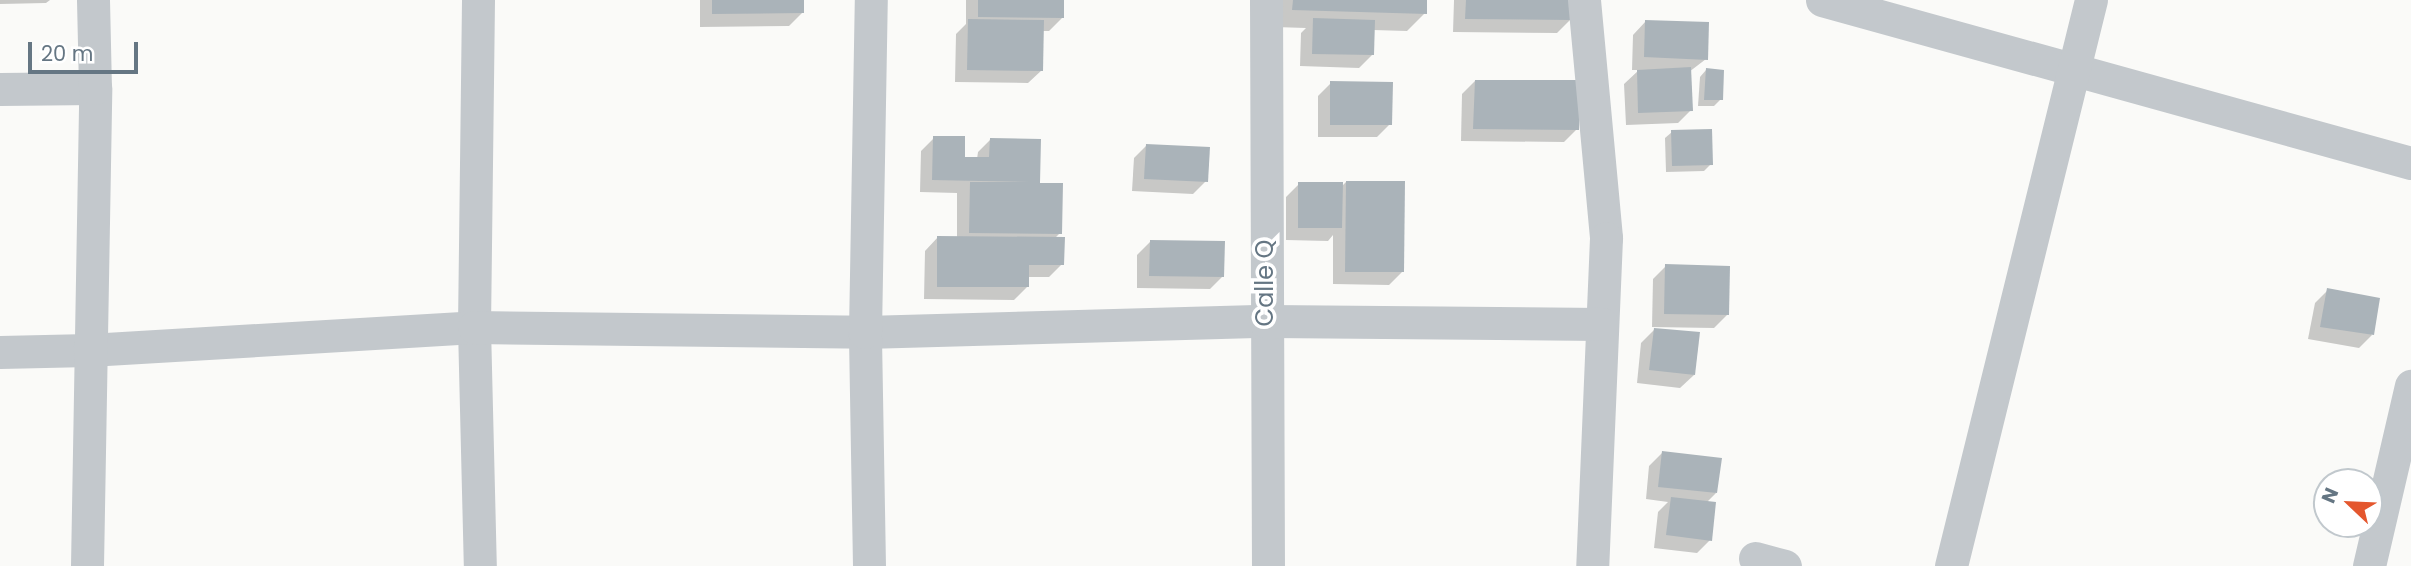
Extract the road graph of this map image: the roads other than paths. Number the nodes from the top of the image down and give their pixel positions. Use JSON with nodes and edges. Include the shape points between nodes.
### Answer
{"nodes":[{"id":1,"x":93,"y":0,"type":"edge"},
{"id":2,"x":478,"y":0,"type":"edge"},
{"id":3,"x":871,"y":0,"type":"edge"},
{"id":4,"x":1266,"y":0,"type":"edge"},
{"id":5,"x":1584,"y":0,"type":"edge"},
{"id":6,"x":1822,"y":0,"type":"edge"},
{"id":7,"x":2091,"y":0,"type":"edge"},
{"id":8,"x":2075,"y":69,"type":"junction"},
{"id":9,"x":95,"y":88,"type":"junction"},
{"id":10,"x":0,"y":89,"type":"edge"},
{"id":11,"x":2411,"y":163,"type":"edge"},
{"id":12,"x":1265,"y":321,"type":"junction"},
{"id":13,"x":1602,"y":324,"type":"junction"},
{"id":14,"x":474,"y":327,"type":"junction"},
{"id":15,"x":864,"y":332,"type":"junction"},
{"id":16,"x":89,"y":350,"type":"junction"},
{"id":17,"x":0,"y":352,"type":"edge"},
{"id":18,"x":2411,"y":386,"type":"edge"},
{"id":19,"x":87,"y":566,"type":"edge"},
{"id":20,"x":480,"y":566,"type":"edge"},
{"id":21,"x":869,"y":566,"type":"edge"},
{"id":22,"x":1268,"y":566,"type":"edge"},
{"id":23,"x":1592,"y":566,"type":"edge"},
{"id":24,"x":1951,"y":566,"type":"edge"},
{"id":25,"x":2370,"y":566,"type":"edge"}],
"edges":[{"from":1,"to":9,"type":"street"},
{"from":2,"to":14,"type":"street"},
{"from":3,"to":15,"type":"street"},
{"from":4,"to":12,"type":"street","name":"Calle Q"},
{"from":5,"to":13,"type":"street","via":[[1606,237]]},
{"from":6,"to":8,"type":"street"},
{"from":7,"to":8,"type":"street"},
{"from":8,"to":11,"type":"street"},
{"from":8,"to":24,"type":"street"},
{"from":9,"to":10,"type":"street"},
{"from":9,"to":16,"type":"street"},
{"from":12,"to":13,"type":"street"},
{"from":12,"to":15,"type":"street"},
{"from":12,"to":22,"type":"street","name":"Calle Q"},
{"from":13,"to":23,"type":"street"},
{"from":14,"to":15,"type":"street"},
{"from":14,"to":16,"type":"street"},
{"from":14,"to":20,"type":"street"},
{"from":15,"to":21,"type":"street"},
{"from":16,"to":17,"type":"street"},
{"from":16,"to":19,"type":"street"},
{"from":18,"to":25,"type":"street"}]}
